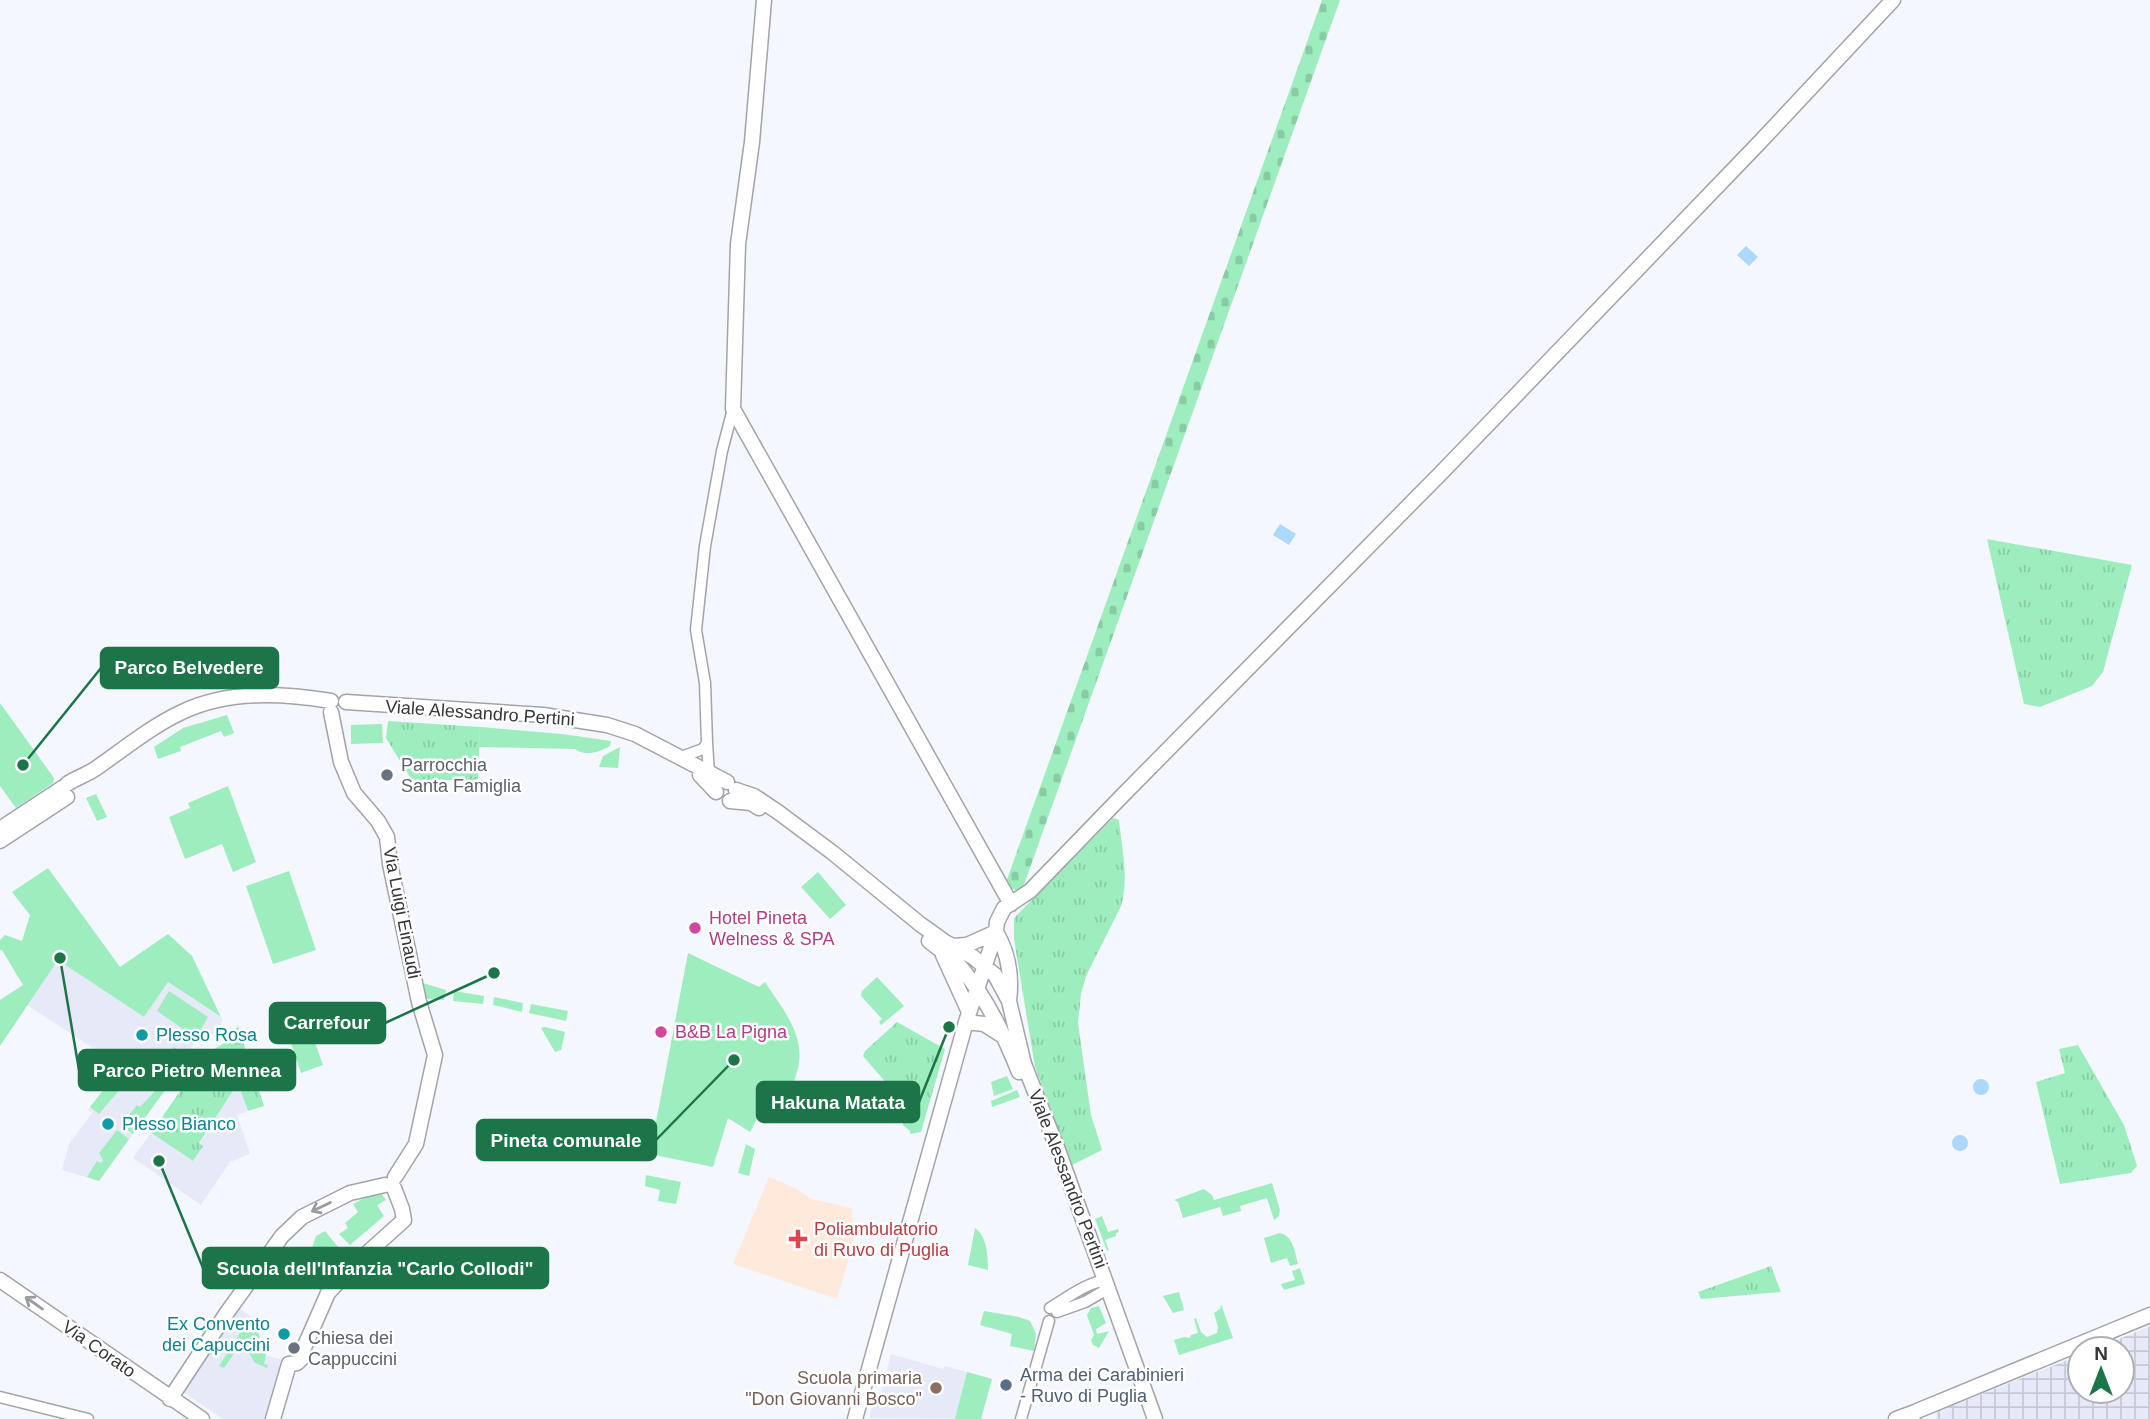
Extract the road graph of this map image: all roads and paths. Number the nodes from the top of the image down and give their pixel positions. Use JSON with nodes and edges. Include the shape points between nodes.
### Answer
{"nodes":[{"id":1,"x":764,"y":0,"type":"edge"},
{"id":2,"x":1893,"y":0,"type":"edge"},
{"id":3,"x":733,"y":410,"type":"junction"},
{"id":4,"x":338,"y":708,"type":"junction"},
{"id":5,"x":707,"y":743,"type":"junction"},
{"id":6,"x":681,"y":757,"type":"junction"},
{"id":7,"x":709,"y":773,"type":"junction"},
{"id":8,"x":67,"y":791,"type":"junction"},
{"id":9,"x":727,"y":791,"type":"junction"},
{"id":10,"x":0,"y":829,"type":"edge"},
{"id":11,"x":0,"y":841,"type":"edge"},
{"id":12,"x":1010,"y":905,"type":"junction"},
{"id":13,"x":997,"y":929,"type":"junction"},
{"id":14,"x":946,"y":948,"type":"junction"},
{"id":15,"x":985,"y":965,"type":"junction"},
{"id":16,"x":977,"y":988,"type":"junction"},
{"id":17,"x":1009,"y":1001,"type":"junction"},
{"id":18,"x":968,"y":1017,"type":"junction"},
{"id":19,"x":1005,"y":1038,"type":"junction"},
{"id":20,"x":391,"y":1184,"type":"junction"},
{"id":21,"x":0,"y":1280,"type":"edge"},
{"id":22,"x":1103,"y":1284,"type":"junction"},
{"id":23,"x":2150,"y":1315,"type":"edge"},
{"id":24,"x":0,"y":1397,"type":"edge"},
{"id":25,"x":1145,"y":1397,"type":"junction"},
{"id":26,"x":170,"y":1399,"type":"junction"},
{"id":27,"x":1921,"y":1415,"type":"edge"},
{"id":28,"x":201,"y":1418,"type":"edge"},
{"id":29,"x":88,"y":1419,"type":"edge"},
{"id":30,"x":273,"y":1419,"type":"edge"},
{"id":31,"x":855,"y":1419,"type":"edge"},
{"id":32,"x":1021,"y":1419,"type":"edge"},
{"id":33,"x":1149,"y":1419,"type":"edge"},
{"id":34,"x":1155,"y":1419,"type":"edge"},
{"id":35,"x":1896,"y":1419,"type":"edge"}],
"edges":[{"from":1,"to":3,"type":"main road","via":[[738,244]]},
{"from":2,"to":12,"type":"main road","via":[[1444,470],[1030,891]]},
{"from":3,"to":5,"type":"street","via":[[705,546],[696,630],[705,683]]},
{"from":3,"to":12,"type":"main road"},
{"from":4,"to":6,"type":"main road","name":"Viale Alessandro Pertini","via":[[543,715],[607,725]]},
{"from":4,"to":8,"type":"main road","name":"Viale Alessandro Pertini","via":[[270,700],[214,707],[145,740]]},
{"from":4,"to":9,"type":"main road","name":"Viale Alessandro Pertini","via":[[612,734],[682,764]]},
{"from":4,"to":20,"type":"main road","name":"Via Luigi Einaudi","via":[[341,762],[354,793],[387,837],[419,1002],[435,1055],[416,1144]]},
{"from":5,"to":6,"type":"street"},
{"from":5,"to":7,"type":"street"},
{"from":6,"to":7,"type":"main road","name":"Viale Alessandro Pertini"},
{"from":7,"to":9,"type":"main road","name":"Viale Alessandro Pertini"},
{"from":8,"to":10,"type":"main road"},
{"from":8,"to":11,"type":"main road"},
{"from":9,"to":14,"type":"main road","name":"Viale Alessandro Pertini","via":[[754,796],[778,812]]},
{"from":12,"to":13,"type":"main road","via":[[1004,908]]},
{"from":13,"to":14,"type":"main road","via":[[967,945]]},
{"from":13,"to":15,"type":"main road"},
{"from":13,"to":17,"type":"main road","via":[[1011,984]]},
{"from":14,"to":15,"type":"main road","name":"Viale Alessandro Pertini"},
{"from":14,"to":16,"type":"main road","name":"Viale Alessandro Pertini"},
{"from":14,"to":18,"type":"main road"},
{"from":15,"to":16,"type":"main road"},
{"from":15,"to":17,"type":"main road","name":"Viale Alessandro Pertini"},
{"from":16,"to":18,"type":"main road"},
{"from":16,"to":19,"type":"main road","name":"Viale Alessandro Pertini"},
{"from":17,"to":22,"type":"main road","name":"Viale Alessandro Pertini","via":[[1024,1064]]},
{"from":18,"to":19,"type":"main road"},
{"from":18,"to":31,"type":"main road"},
{"from":19,"to":22,"type":"main road","name":"Viale Alessandro Pertini"},
{"from":20,"to":26,"type":"main road","one_way":true,"via":[[350,1193],[302,1217],[283,1235]]},
{"from":20,"to":30,"type":"main road","via":[[404,1220],[328,1293],[302,1358],[289,1364]]},
{"from":26,"to":21,"type":"main road","name":"Via Corato","one_way":true},
{"from":22,"to":25,"type":"main road","name":"Viale Alessandro Pertini"},
{"from":22,"to":32,"type":"street","via":[[1052,1313]]},
{"from":23,"to":27,"type":"main road","via":[[1943,1400]]},
{"from":24,"to":29,"type":"street"},
{"from":25,"to":33,"type":"main road"},
{"from":25,"to":34,"type":"main road"},
{"from":26,"to":28,"type":"main road","name":"Via Corato"},
{"from":27,"to":35,"type":"main road"}]}
